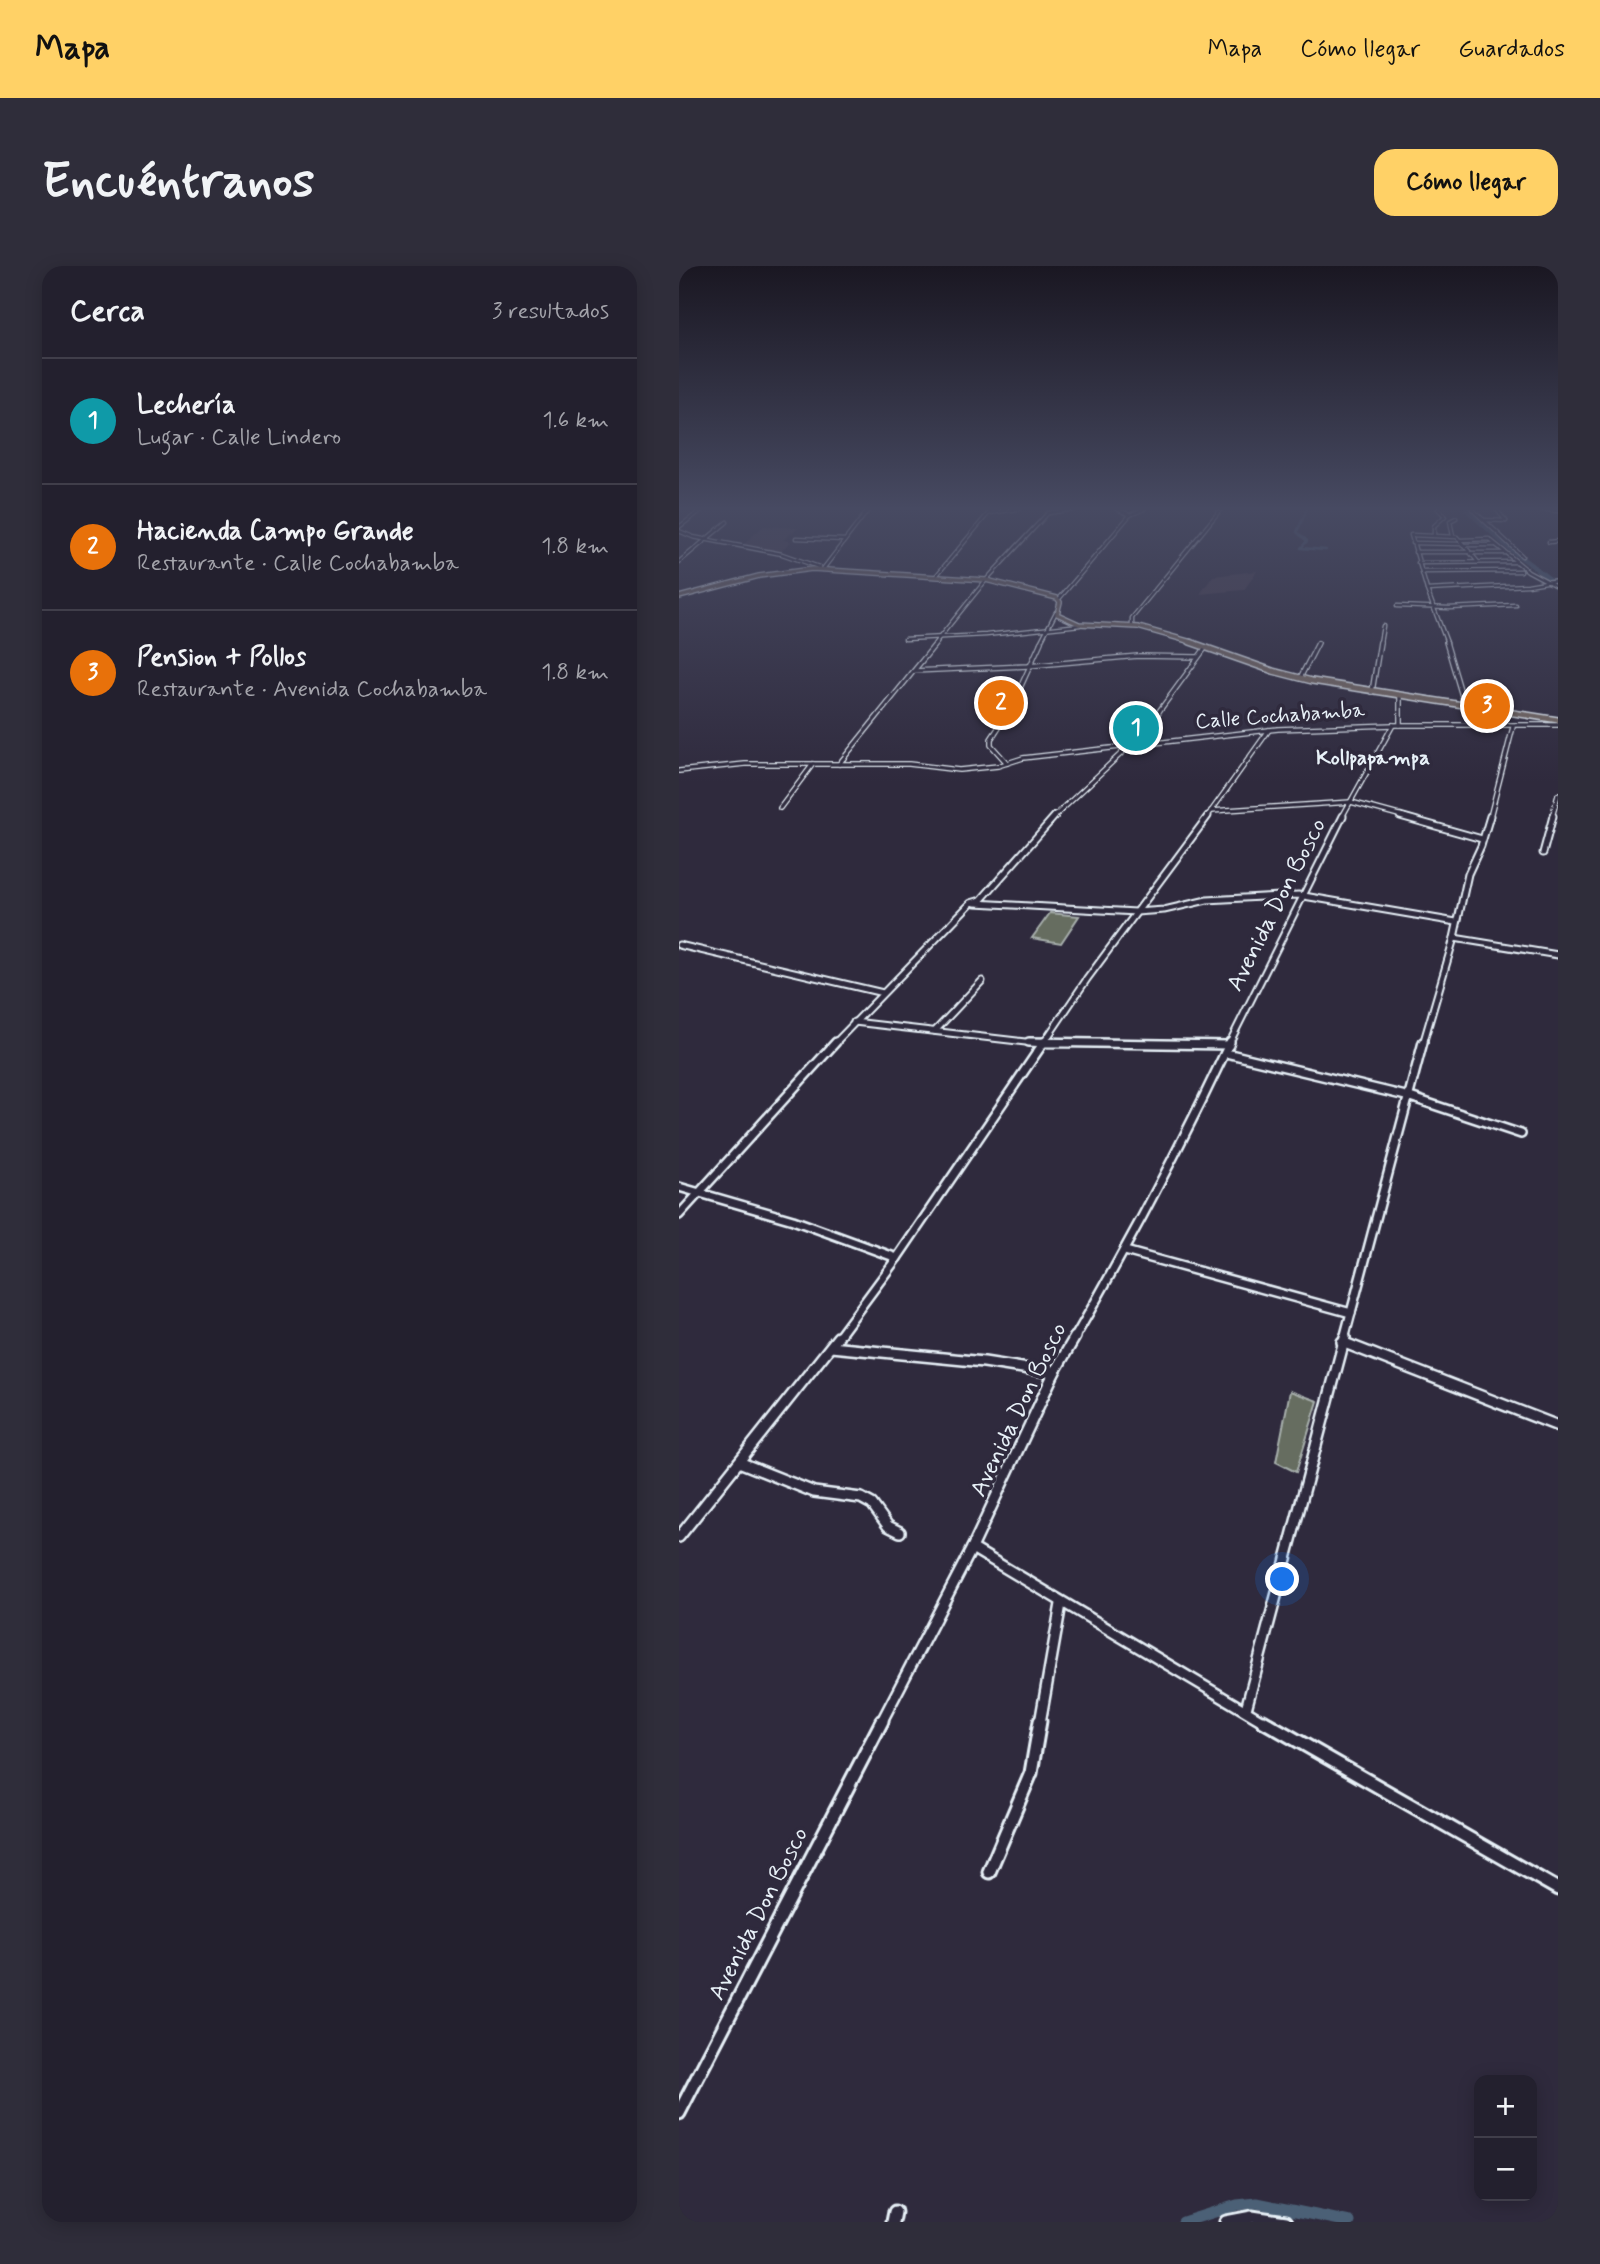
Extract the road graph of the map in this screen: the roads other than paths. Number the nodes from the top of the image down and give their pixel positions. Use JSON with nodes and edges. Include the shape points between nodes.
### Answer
{"nodes":[{"id":1,"x":969,"y":600,"type":"edge"},
{"id":2,"x":1059,"y":600,"type":"edge"},
{"id":3,"x":1146,"y":600,"type":"edge"},
{"id":4,"x":1431,"y":600,"type":"edge"},
{"id":5,"x":1515,"y":605,"type":"dead end"},
{"id":6,"x":1397,"y":606,"type":"dead end"},
{"id":7,"x":1434,"y":608,"type":"junction"},
{"id":8,"x":1056,"y":612,"type":"junction"},
{"id":9,"x":1080,"y":625,"type":"junction"},
{"id":10,"x":1132,"y":626,"type":"junction"},
{"id":11,"x":1383,"y":626,"type":"dead end"},
{"id":12,"x":1046,"y":629,"type":"junction"},
{"id":13,"x":938,"y":638,"type":"junction"},
{"id":14,"x":905,"y":639,"type":"dead end"},
{"id":15,"x":1318,"y":643,"type":"dead end"},
{"id":16,"x":1206,"y":647,"type":"junction"},
{"id":17,"x":1198,"y":657,"type":"junction"},
{"id":18,"x":1028,"y":666,"type":"junction"},
{"id":19,"x":914,"y":671,"type":"junction"},
{"id":20,"x":1300,"y":678,"type":"junction"},
{"id":21,"x":1372,"y":692,"type":"junction"},
{"id":22,"x":1399,"y":696,"type":"junction"},
{"id":23,"x":1464,"y":703,"type":"junction"},
{"id":24,"x":1558,"y":722,"type":"edge"},
{"id":25,"x":1397,"y":725,"type":"junction"},
{"id":26,"x":1513,"y":727,"type":"junction"},
{"id":27,"x":1269,"y":730,"type":"junction"},
{"id":28,"x":1139,"y":745,"type":"junction"},
{"id":29,"x":1128,"y":747,"type":"junction"},
{"id":30,"x":1007,"y":763,"type":"junction"},
{"id":31,"x":813,"y":764,"type":"junction"},
{"id":32,"x":839,"y":764,"type":"junction"},
{"id":33,"x":679,"y":771,"type":"edge"},
{"id":34,"x":1558,"y":795,"type":"edge"},
{"id":35,"x":1351,"y":802,"type":"junction"},
{"id":36,"x":780,"y":808,"type":"dead end"},
{"id":37,"x":1211,"y":811,"type":"junction"},
{"id":38,"x":1482,"y":839,"type":"junction"},
{"id":39,"x":1543,"y":853,"type":"dead end"},
{"id":40,"x":1305,"y":896,"type":"junction"},
{"id":41,"x":971,"y":903,"type":"junction"},
{"id":42,"x":1136,"y":912,"type":"junction"},
{"id":43,"x":1456,"y":922,"type":"junction"},
{"id":44,"x":1454,"y":938,"type":"junction"},
{"id":45,"x":679,"y":944,"type":"edge"},
{"id":46,"x":1558,"y":955,"type":"edge"},
{"id":47,"x":982,"y":982,"type":"dead end"},
{"id":48,"x":883,"y":993,"type":"junction"},
{"id":49,"x":854,"y":1022,"type":"junction"},
{"id":50,"x":935,"y":1031,"type":"junction"},
{"id":51,"x":1043,"y":1044,"type":"junction"},
{"id":52,"x":1227,"y":1049,"type":"junction"},
{"id":53,"x":1410,"y":1097,"type":"junction"},
{"id":54,"x":1521,"y":1134,"type":"dead end"},
{"id":55,"x":679,"y":1187,"type":"edge"},
{"id":56,"x":700,"y":1192,"type":"junction"},
{"id":57,"x":679,"y":1215,"type":"edge"},
{"id":58,"x":1125,"y":1251,"type":"junction"},
{"id":59,"x":897,"y":1258,"type":"junction"},
{"id":60,"x":1351,"y":1313,"type":"junction"},
{"id":61,"x":1342,"y":1342,"type":"junction"},
{"id":62,"x":831,"y":1347,"type":"junction"},
{"id":63,"x":1054,"y":1373,"type":"junction"},
{"id":64,"x":1558,"y":1426,"type":"edge"},
{"id":65,"x":739,"y":1462,"type":"junction"},
{"id":66,"x":899,"y":1532,"type":"dead end"},
{"id":67,"x":679,"y":1536,"type":"edge"},
{"id":68,"x":972,"y":1548,"type":"junction"},
{"id":69,"x":1061,"y":1604,"type":"junction"},
{"id":70,"x":1246,"y":1709,"type":"junction"},
{"id":71,"x":989,"y":1872,"type":"dead end"},
{"id":72,"x":1558,"y":1889,"type":"edge"},
{"id":73,"x":679,"y":2113,"type":"edge"},
{"id":74,"x":1226,"y":2222,"type":"edge"},
{"id":75,"x":1286,"y":2222,"type":"edge"}],
"edges":[{"from":1,"to":13,"type":"street"},
{"from":2,"to":8,"type":"main road"},
{"from":3,"to":10,"type":"street","via":[[1132,618]]},
{"from":4,"to":7,"type":"street"},
{"from":5,"to":7,"type":"street"},
{"from":6,"to":7,"type":"street"},
{"from":7,"to":23,"type":"street"},
{"from":8,"to":9,"type":"main road"},
{"from":8,"to":12,"type":"street"},
{"from":9,"to":10,"type":"main road"},
{"from":9,"to":12,"type":"street"},
{"from":10,"to":16,"type":"main road"},
{"from":11,"to":21,"type":"street"},
{"from":12,"to":13,"type":"street"},
{"from":12,"to":18,"type":"street"},
{"from":13,"to":14,"type":"street"},
{"from":13,"to":19,"type":"street"},
{"from":15,"to":20,"type":"street"},
{"from":16,"to":17,"type":"street"},
{"from":16,"to":20,"type":"main road"},
{"from":17,"to":18,"type":"street","via":[[1138,656]]},
{"from":17,"to":28,"type":"street"},
{"from":18,"to":19,"type":"street"},
{"from":18,"to":30,"type":"street","via":[[1010,710],[991,739]]},
{"from":19,"to":32,"type":"street"},
{"from":20,"to":21,"type":"main road"},
{"from":21,"to":22,"type":"main road"},
{"from":22,"to":23,"type":"main road"},
{"from":22,"to":25,"type":"street"},
{"from":23,"to":24,"type":"main road"},
{"from":24,"to":26,"type":"street","name":"Calle Cochabamba"},
{"from":25,"to":26,"type":"street","name":"Calle Cochabamba"},
{"from":25,"to":27,"type":"street","name":"Calle Cochabamba"},
{"from":25,"to":35,"type":"street","name":"Avenida Don Bosco"},
{"from":26,"to":38,"type":"street"},
{"from":27,"to":28,"type":"street","name":"Calle Cochabamba"},
{"from":27,"to":37,"type":"street"},
{"from":28,"to":29,"type":"street","name":"Calle Cochabamba"},
{"from":29,"to":30,"type":"street","name":"Calle Cochabamba"},
{"from":29,"to":41,"type":"street","via":[[1064,806],[981,900]]},
{"from":30,"to":32,"type":"street","name":"Calle Cochabamba","via":[[958,770],[909,764]]},
{"from":31,"to":32,"type":"street","name":"Calle Cochabamba"},
{"from":31,"to":33,"type":"street","name":"Calle Cochabamba","via":[[744,764]]},
{"from":31,"to":36,"type":"street"},
{"from":34,"to":39,"type":"street"},
{"from":35,"to":37,"type":"street"},
{"from":35,"to":38,"type":"street"},
{"from":35,"to":40,"type":"street","name":"Avenida Don Bosco"},
{"from":37,"to":42,"type":"street"},
{"from":38,"to":43,"type":"street"},
{"from":40,"to":42,"type":"street","via":[[1249,896]]},
{"from":40,"to":43,"type":"street"},
{"from":40,"to":52,"type":"street","name":"Avenida Don Bosco"},
{"from":41,"to":42,"type":"street"},
{"from":41,"to":48,"type":"street"},
{"from":42,"to":51,"type":"street"},
{"from":43,"to":44,"type":"street"},
{"from":44,"to":46,"type":"street"},
{"from":44,"to":53,"type":"street"},
{"from":45,"to":48,"type":"street"},
{"from":47,"to":50,"type":"street"},
{"from":48,"to":49,"type":"street"},
{"from":49,"to":50,"type":"street"},
{"from":49,"to":56,"type":"street"},
{"from":50,"to":51,"type":"street"},
{"from":51,"to":52,"type":"street"},
{"from":51,"to":59,"type":"street"},
{"from":52,"to":53,"type":"street"},
{"from":52,"to":58,"type":"street","name":"Avenida Don Bosco"},
{"from":53,"to":54,"type":"street"},
{"from":53,"to":60,"type":"street"},
{"from":55,"to":56,"type":"street"},
{"from":56,"to":57,"type":"street"},
{"from":56,"to":59,"type":"street"},
{"from":58,"to":60,"type":"street"},
{"from":58,"to":63,"type":"street","name":"Avenida Don Bosco"},
{"from":59,"to":62,"type":"street"},
{"from":60,"to":61,"type":"street"},
{"from":61,"to":64,"type":"street"},
{"from":61,"to":70,"type":"street"},
{"from":62,"to":63,"type":"street"},
{"from":62,"to":65,"type":"street"},
{"from":63,"to":68,"type":"street","name":"Avenida Don Bosco"},
{"from":65,"to":66,"type":"street","via":[[814,1492],[861,1498]]},
{"from":65,"to":67,"type":"street"},
{"from":68,"to":69,"type":"street"},
{"from":68,"to":73,"type":"street","name":"Avenida Don Bosco"},
{"from":69,"to":70,"type":"street"},
{"from":69,"to":71,"type":"street","via":[[1031,1773]]},
{"from":70,"to":72,"type":"street"},
{"from":74,"to":75,"type":"street","via":[[1252,2217]]}]}
